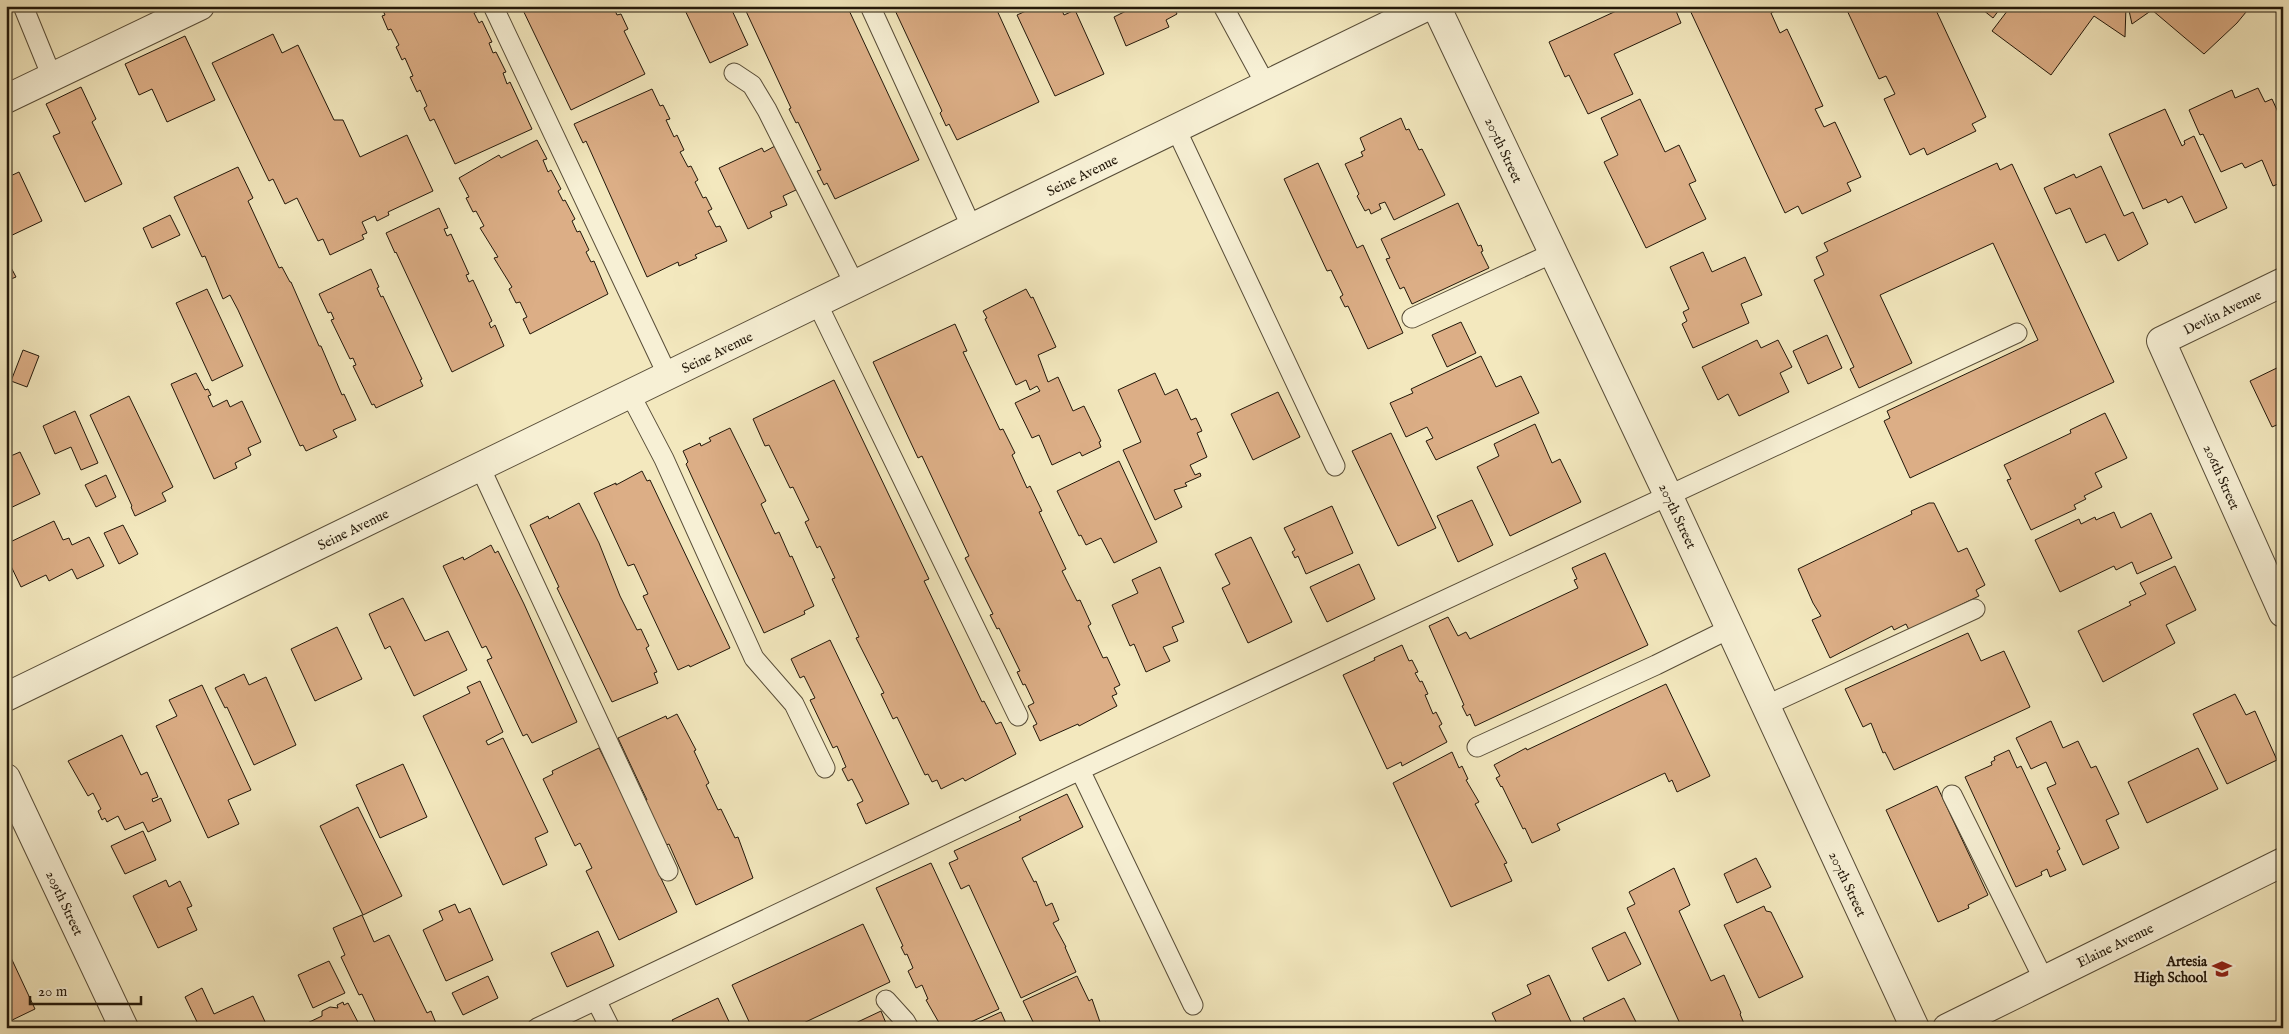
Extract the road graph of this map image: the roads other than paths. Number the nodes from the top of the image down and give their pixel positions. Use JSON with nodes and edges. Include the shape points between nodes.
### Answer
{"nodes":[{"id":1,"x":23,"y":6,"type":"edge"},
{"id":2,"x":200,"y":6,"type":"edge"},
{"id":3,"x":493,"y":6,"type":"edge"},
{"id":4,"x":870,"y":6,"type":"edge"},
{"id":5,"x":1223,"y":6,"type":"edge"},
{"id":6,"x":1428,"y":6,"type":"edge"},
{"id":7,"x":1436,"y":6,"type":"edge"},
{"id":8,"x":734,"y":73,"type":"dead end"},
{"id":9,"x":52,"y":77,"type":"junction"},
{"id":10,"x":1266,"y":85,"type":"junction"},
{"id":11,"x":6,"y":99,"type":"edge"},
{"id":12,"x":1176,"y":129,"type":"junction"},
{"id":13,"x":972,"y":228,"type":"junction"},
{"id":14,"x":1553,"y":253,"type":"junction"},
{"id":15,"x":2283,"y":282,"type":"edge"},
{"id":16,"x":855,"y":285,"type":"junction"},
{"id":17,"x":817,"y":303,"type":"junction"},
{"id":18,"x":1412,"y":318,"type":"dead end"},
{"id":19,"x":2017,"y":333,"type":"dead end"},
{"id":20,"x":2161,"y":342,"type":"joint"},
{"id":21,"x":668,"y":376,"type":"junction"},
{"id":22,"x":630,"y":394,"type":"junction"},
{"id":23,"x":1335,"y":466,"type":"dead end"},
{"id":24,"x":480,"y":467,"type":"junction"},
{"id":25,"x":1669,"y":497,"type":"junction"},
{"id":26,"x":1975,"y":609,"type":"dead end"},
{"id":27,"x":2283,"y":613,"type":"edge"},
{"id":28,"x":1729,"y":629,"type":"junction"},
{"id":29,"x":6,"y":697,"type":"edge"},
{"id":30,"x":1765,"y":706,"type":"junction"},
{"id":31,"x":1018,"y":716,"type":"dead end"},
{"id":32,"x":1477,"y":747,"type":"dead end"},
{"id":33,"x":825,"y":768,"type":"dead end"},
{"id":34,"x":1080,"y":770,"type":"junction"},
{"id":35,"x":6,"y":778,"type":"edge"},
{"id":36,"x":1952,"y":795,"type":"dead end"},
{"id":37,"x":2283,"y":862,"type":"edge"},
{"id":38,"x":668,"y":872,"type":"dead end"},
{"id":39,"x":2044,"y":980,"type":"junction"},
{"id":40,"x":596,"y":1000,"type":"junction"},
{"id":41,"x":886,"y":1000,"type":"dead end"},
{"id":42,"x":1193,"y":1005,"type":"dead end"},
{"id":43,"x":124,"y":1028,"type":"edge"},
{"id":44,"x":537,"y":1028,"type":"edge"},
{"id":45,"x":610,"y":1028,"type":"edge"},
{"id":46,"x":909,"y":1028,"type":"edge"},
{"id":47,"x":1915,"y":1028,"type":"edge"},
{"id":48,"x":1947,"y":1028,"type":"edge"}],
"edges":[{"from":1,"to":9,"type":"lane"},
{"from":2,"to":9,"type":"street"},
{"from":3,"to":21,"type":"lane"},
{"from":4,"to":13,"type":"lane"},
{"from":5,"to":10,"type":"lane"},
{"from":6,"to":10,"type":"street","name":"Seine Avenue"},
{"from":7,"to":14,"type":"street","name":"207th Street"},
{"from":8,"to":16,"type":"lane","via":[[752,85],[767,110]]},
{"from":9,"to":11,"type":"street"},
{"from":10,"to":12,"type":"street","name":"Seine Avenue"},
{"from":12,"to":13,"type":"street","name":"Seine Avenue"},
{"from":12,"to":23,"type":"lane"},
{"from":13,"to":16,"type":"street","name":"Seine Avenue"},
{"from":14,"to":18,"type":"lane"},
{"from":14,"to":25,"type":"street","name":"207th Street"},
{"from":15,"to":20,"type":"street","name":"Devlin Avenue"},
{"from":16,"to":17,"type":"street","name":"Seine Avenue"},
{"from":17,"to":21,"type":"street","name":"Seine Avenue"},
{"from":17,"to":31,"type":"lane"},
{"from":19,"to":25,"type":"lane"},
{"from":20,"to":27,"type":"street","name":"206th Street"},
{"from":21,"to":22,"type":"street","name":"Seine Avenue"},
{"from":22,"to":24,"type":"street","name":"Seine Avenue"},
{"from":22,"to":33,"type":"lane","via":[[664,459],[754,658],[794,704]]},
{"from":24,"to":29,"type":"street","name":"Seine Avenue"},
{"from":24,"to":38,"type":"lane"},
{"from":25,"to":28,"type":"street","name":"207th Street"},
{"from":25,"to":34,"type":"lane"},
{"from":26,"to":30,"type":"lane"},
{"from":28,"to":30,"type":"street","name":"207th Street"},
{"from":28,"to":32,"type":"lane"},
{"from":30,"to":47,"type":"street","name":"207th Street"},
{"from":34,"to":40,"type":"lane"},
{"from":34,"to":42,"type":"lane"},
{"from":35,"to":43,"type":"street","name":"209th Street"},
{"from":36,"to":39,"type":"lane"},
{"from":37,"to":39,"type":"street","name":"Elaine Avenue"},
{"from":39,"to":48,"type":"street","name":"Elaine Avenue"},
{"from":40,"to":44,"type":"lane"},
{"from":40,"to":45,"type":"lane"},
{"from":41,"to":46,"type":"lane"}]}
